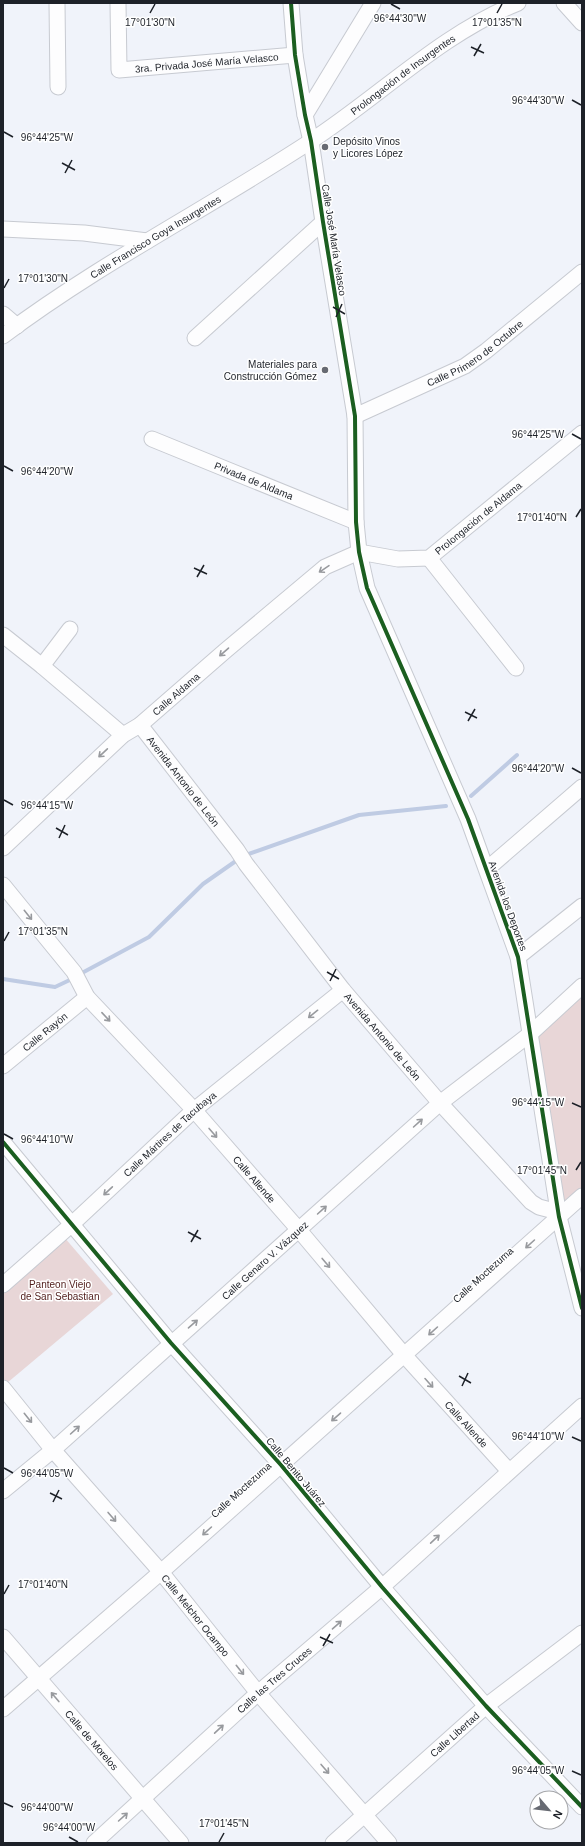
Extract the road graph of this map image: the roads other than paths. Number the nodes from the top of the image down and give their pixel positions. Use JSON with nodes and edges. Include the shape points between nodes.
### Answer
{"nodes":[{"id":1,"x":57,"y":3,"type":"edge"},
{"id":2,"x":118,"y":3,"type":"edge"},
{"id":3,"x":291,"y":3,"type":"edge"},
{"id":4,"x":373,"y":3,"type":"edge"},
{"id":5,"x":518,"y":3,"type":"edge"},
{"id":6,"x":564,"y":3,"type":"edge"},
{"id":7,"x":582,"y":23,"type":"edge"},
{"id":8,"x":295,"y":55,"type":"junction"},
{"id":9,"x":58,"y":87,"type":"dead end"},
{"id":10,"x":305,"y":114,"type":"junction"},
{"id":11,"x":311,"y":141,"type":"junction"},
{"id":12,"x":323,"y":222,"type":"junction"},
{"id":13,"x":3,"y":229,"type":"edge"},
{"id":14,"x":147,"y":241,"type":"junction"},
{"id":15,"x":582,"y":272,"type":"edge"},
{"id":16,"x":3,"y":314,"type":"edge"},
{"id":17,"x":17,"y":326,"type":"junction"},
{"id":18,"x":3,"y":336,"type":"edge"},
{"id":19,"x":195,"y":338,"type":"dead end"},
{"id":20,"x":355,"y":416,"type":"junction"},
{"id":21,"x":582,"y":434,"type":"edge"},
{"id":22,"x":152,"y":439,"type":"dead end"},
{"id":23,"x":356,"y":522,"type":"junction"},
{"id":24,"x":359,"y":552,"type":"junction"},
{"id":25,"x":429,"y":558,"type":"junction"},
{"id":26,"x":70,"y":629,"type":"dead end"},
{"id":27,"x":3,"y":635,"type":"edge"},
{"id":28,"x":42,"y":666,"type":"junction"},
{"id":29,"x":516,"y":668,"type":"dead end"},
{"id":30,"x":140,"y":725,"type":"junction"},
{"id":31,"x":123,"y":735,"type":"junction"},
{"id":32,"x":582,"y":787,"type":"edge"},
{"id":33,"x":3,"y":848,"type":"edge"},
{"id":34,"x":487,"y":869,"type":"junction"},
{"id":35,"x":3,"y":885,"type":"edge"},
{"id":36,"x":582,"y":906,"type":"edge"},
{"id":37,"x":518,"y":957,"type":"junction"},
{"id":38,"x":582,"y":986,"type":"edge"},
{"id":39,"x":343,"y":990,"type":"junction"},
{"id":40,"x":84,"y":992,"type":"junction"},
{"id":41,"x":530,"y":1034,"type":"junction"},
{"id":42,"x":3,"y":1066,"type":"edge"},
{"id":43,"x":440,"y":1103,"type":"junction"},
{"id":44,"x":194,"y":1110,"type":"junction"},
{"id":45,"x":3,"y":1142,"type":"edge"},
{"id":46,"x":582,"y":1196,"type":"edge"},
{"id":47,"x":558,"y":1215,"type":"junction"},
{"id":48,"x":71,"y":1226,"type":"junction"},
{"id":49,"x":299,"y":1230,"type":"junction"},
{"id":50,"x":3,"y":1285,"type":"edge"},
{"id":51,"x":582,"y":1308,"type":"edge"},
{"id":52,"x":171,"y":1343,"type":"junction"},
{"id":53,"x":405,"y":1356,"type":"junction"},
{"id":54,"x":3,"y":1388,"type":"edge"},
{"id":55,"x":582,"y":1406,"type":"edge"},
{"id":56,"x":53,"y":1450,"type":"junction"},
{"id":57,"x":281,"y":1465,"type":"junction"},
{"id":58,"x":509,"y":1471,"type":"junction"},
{"id":59,"x":3,"y":1491,"type":"edge"},
{"id":60,"x":162,"y":1572,"type":"junction"},
{"id":61,"x":382,"y":1587,"type":"junction"},
{"id":62,"x":582,"y":1632,"type":"edge"},
{"id":63,"x":3,"y":1637,"type":"edge"},
{"id":64,"x":39,"y":1678,"type":"junction"},
{"id":65,"x":258,"y":1693,"type":"junction"},
{"id":66,"x":486,"y":1706,"type":"junction"},
{"id":67,"x":3,"y":1709,"type":"edge"},
{"id":68,"x":142,"y":1800,"type":"junction"},
{"id":69,"x":582,"y":1807,"type":"edge"},
{"id":70,"x":364,"y":1814,"type":"junction"},
{"id":71,"x":94,"y":1843,"type":"edge"},
{"id":72,"x":181,"y":1843,"type":"edge"},
{"id":73,"x":333,"y":1843,"type":"edge"},
{"id":74,"x":389,"y":1843,"type":"edge"}],
"edges":[{"from":1,"to":9,"type":"street"},
{"from":2,"to":8,"type":"street","name":"3ra. Privada José María Velasco","via":[[119,70]]},
{"from":3,"to":8,"type":"street","name":"Calle José María Velasco"},
{"from":4,"to":10,"type":"street"},
{"from":5,"to":11,"type":"street","name":"Prolongación de Insurgentes","via":[[492,13],[453,38]]},
{"from":6,"to":7,"type":"street"},
{"from":8,"to":10,"type":"street","name":"Calle José María Velasco"},
{"from":10,"to":11,"type":"street","name":"Calle José María Velasco"},
{"from":11,"to":12,"type":"street","name":"Calle José María Velasco"},
{"from":11,"to":14,"type":"street","name":"Calle Francisco Goya Insurgentes"},
{"from":12,"to":19,"type":"street"},
{"from":12,"to":20,"type":"street","name":"Calle José María Velasco"},
{"from":13,"to":14,"type":"street","via":[[84,233]]},
{"from":14,"to":17,"type":"street","name":"Calle Francisco Goya Insurgentes"},
{"from":15,"to":20,"type":"street","name":"Calle Primero de Octubre","via":[[465,366]]},
{"from":16,"to":17,"type":"street"},
{"from":17,"to":18,"type":"street","name":"Calle Francisco Goya Insurgentes"},
{"from":20,"to":23,"type":"street","name":"Calle José María Velasco"},
{"from":21,"to":25,"type":"street","name":"Prolongación de Aldama"},
{"from":22,"to":23,"type":"street","name":"Privada de Aldama"},
{"from":23,"to":24,"type":"street","name":"Calle José María Velasco"},
{"from":24,"to":25,"type":"street","name":"Prolongación de Aldama","via":[[398,559]]},
{"from":24,"to":30,"type":"street","name":"Calle Aldama","one_way":true,"via":[[325,567]]},
{"from":24,"to":34,"type":"street","name":"Avenida los Deportes","via":[[368,588],[468,819]]},
{"from":25,"to":29,"type":"street"},
{"from":26,"to":28,"type":"street"},
{"from":27,"to":28,"type":"street"},
{"from":28,"to":31,"type":"street"},
{"from":30,"to":31,"type":"street","name":"Calle Aldama"},
{"from":30,"to":39,"type":"street","name":"Avenida Antonio de León"},
{"from":31,"to":33,"type":"street","name":"Calle Aldama","one_way":true},
{"from":32,"to":34,"type":"street"},
{"from":34,"to":37,"type":"street","name":"Avenida los Deportes"},
{"from":35,"to":40,"type":"street","name":"Calle Allende","one_way":true,"via":[[74,972]]},
{"from":36,"to":37,"type":"street"},
{"from":37,"to":41,"type":"street","name":"Avenida los Deportes"},
{"from":38,"to":41,"type":"street","name":"Calle Genaro V. Vázquez"},
{"from":39,"to":43,"type":"street","name":"Avenida Antonio de León"},
{"from":39,"to":44,"type":"street","name":"Calle Mártires de Tacubaya","one_way":true},
{"from":40,"to":42,"type":"street","name":"Calle Rayón"},
{"from":40,"to":44,"type":"street","name":"Calle Allende","one_way":true},
{"from":41,"to":43,"type":"street","name":"Calle Genaro V. Vázquez"},
{"from":41,"to":47,"type":"street","name":"Avenida los Deportes"},
{"from":43,"to":47,"type":"street","name":"Avenida Antonio de León","via":[[531,1202]]},
{"from":49,"to":43,"type":"street","name":"Calle Genaro V. Vázquez","one_way":true},
{"from":44,"to":48,"type":"street","name":"Calle Mártires de Tacubaya","one_way":true},
{"from":44,"to":49,"type":"street","name":"Calle Allende","one_way":true},
{"from":45,"to":48,"type":"street","name":"Calle Benito Juárez"},
{"from":46,"to":47,"type":"street","name":"Calle Moctezuma"},
{"from":47,"to":51,"type":"street","name":"Avenida los Deportes"},
{"from":47,"to":53,"type":"street","name":"Calle Moctezuma","one_way":true},
{"from":48,"to":50,"type":"street","name":"Calle Mártires de Tacubaya"},
{"from":48,"to":52,"type":"street","name":"Calle Benito Juárez"},
{"from":52,"to":49,"type":"street","name":"Calle Genaro V. Vázquez","one_way":true},
{"from":49,"to":53,"type":"street","name":"Calle Allende","one_way":true},
{"from":56,"to":52,"type":"street","name":"Calle Genaro V. Vázquez","one_way":true},
{"from":52,"to":57,"type":"street","name":"Calle Benito Juárez"},
{"from":53,"to":57,"type":"street","name":"Calle Moctezuma","one_way":true},
{"from":53,"to":58,"type":"street","name":"Calle Allende","one_way":true},
{"from":54,"to":56,"type":"street","name":"Calle Melchor Ocampo","one_way":true},
{"from":55,"to":58,"type":"street","name":"Calle las Tres Cruces"},
{"from":56,"to":59,"type":"street","name":"Calle Genaro V. Vázquez"},
{"from":56,"to":60,"type":"street","name":"Calle Melchor Ocampo","one_way":true},
{"from":57,"to":60,"type":"street","name":"Calle Moctezuma","one_way":true},
{"from":57,"to":61,"type":"street","name":"Calle Benito Juárez"},
{"from":61,"to":58,"type":"street","name":"Calle las Tres Cruces","one_way":true},
{"from":60,"to":64,"type":"street","name":"Calle Moctezuma"},
{"from":60,"to":65,"type":"street","name":"Calle Melchor Ocampo","one_way":true},
{"from":65,"to":61,"type":"street","name":"Calle las Tres Cruces","one_way":true},
{"from":61,"to":66,"type":"street","name":"Calle Benito Juárez"},
{"from":62,"to":66,"type":"street","name":"Calle Libertad"},
{"from":63,"to":64,"type":"street","name":"Calle de Morelos"},
{"from":64,"to":67,"type":"street","name":"Calle Moctezuma"},
{"from":68,"to":64,"type":"street","name":"Calle de Morelos","one_way":true},
{"from":68,"to":65,"type":"street","name":"Calle las Tres Cruces","one_way":true},
{"from":65,"to":70,"type":"street","name":"Calle Melchor Ocampo","one_way":true},
{"from":66,"to":69,"type":"street","name":"Calle Benito Juárez"},
{"from":66,"to":70,"type":"street","name":"Calle Libertad"},
{"from":71,"to":68,"type":"street","name":"Calle las Tres Cruces","one_way":true},
{"from":68,"to":72,"type":"street","name":"Calle de Morelos"},
{"from":70,"to":73,"type":"street","name":"Calle Libertad"},
{"from":70,"to":74,"type":"street","name":"Calle Melchor Ocampo"}]}
